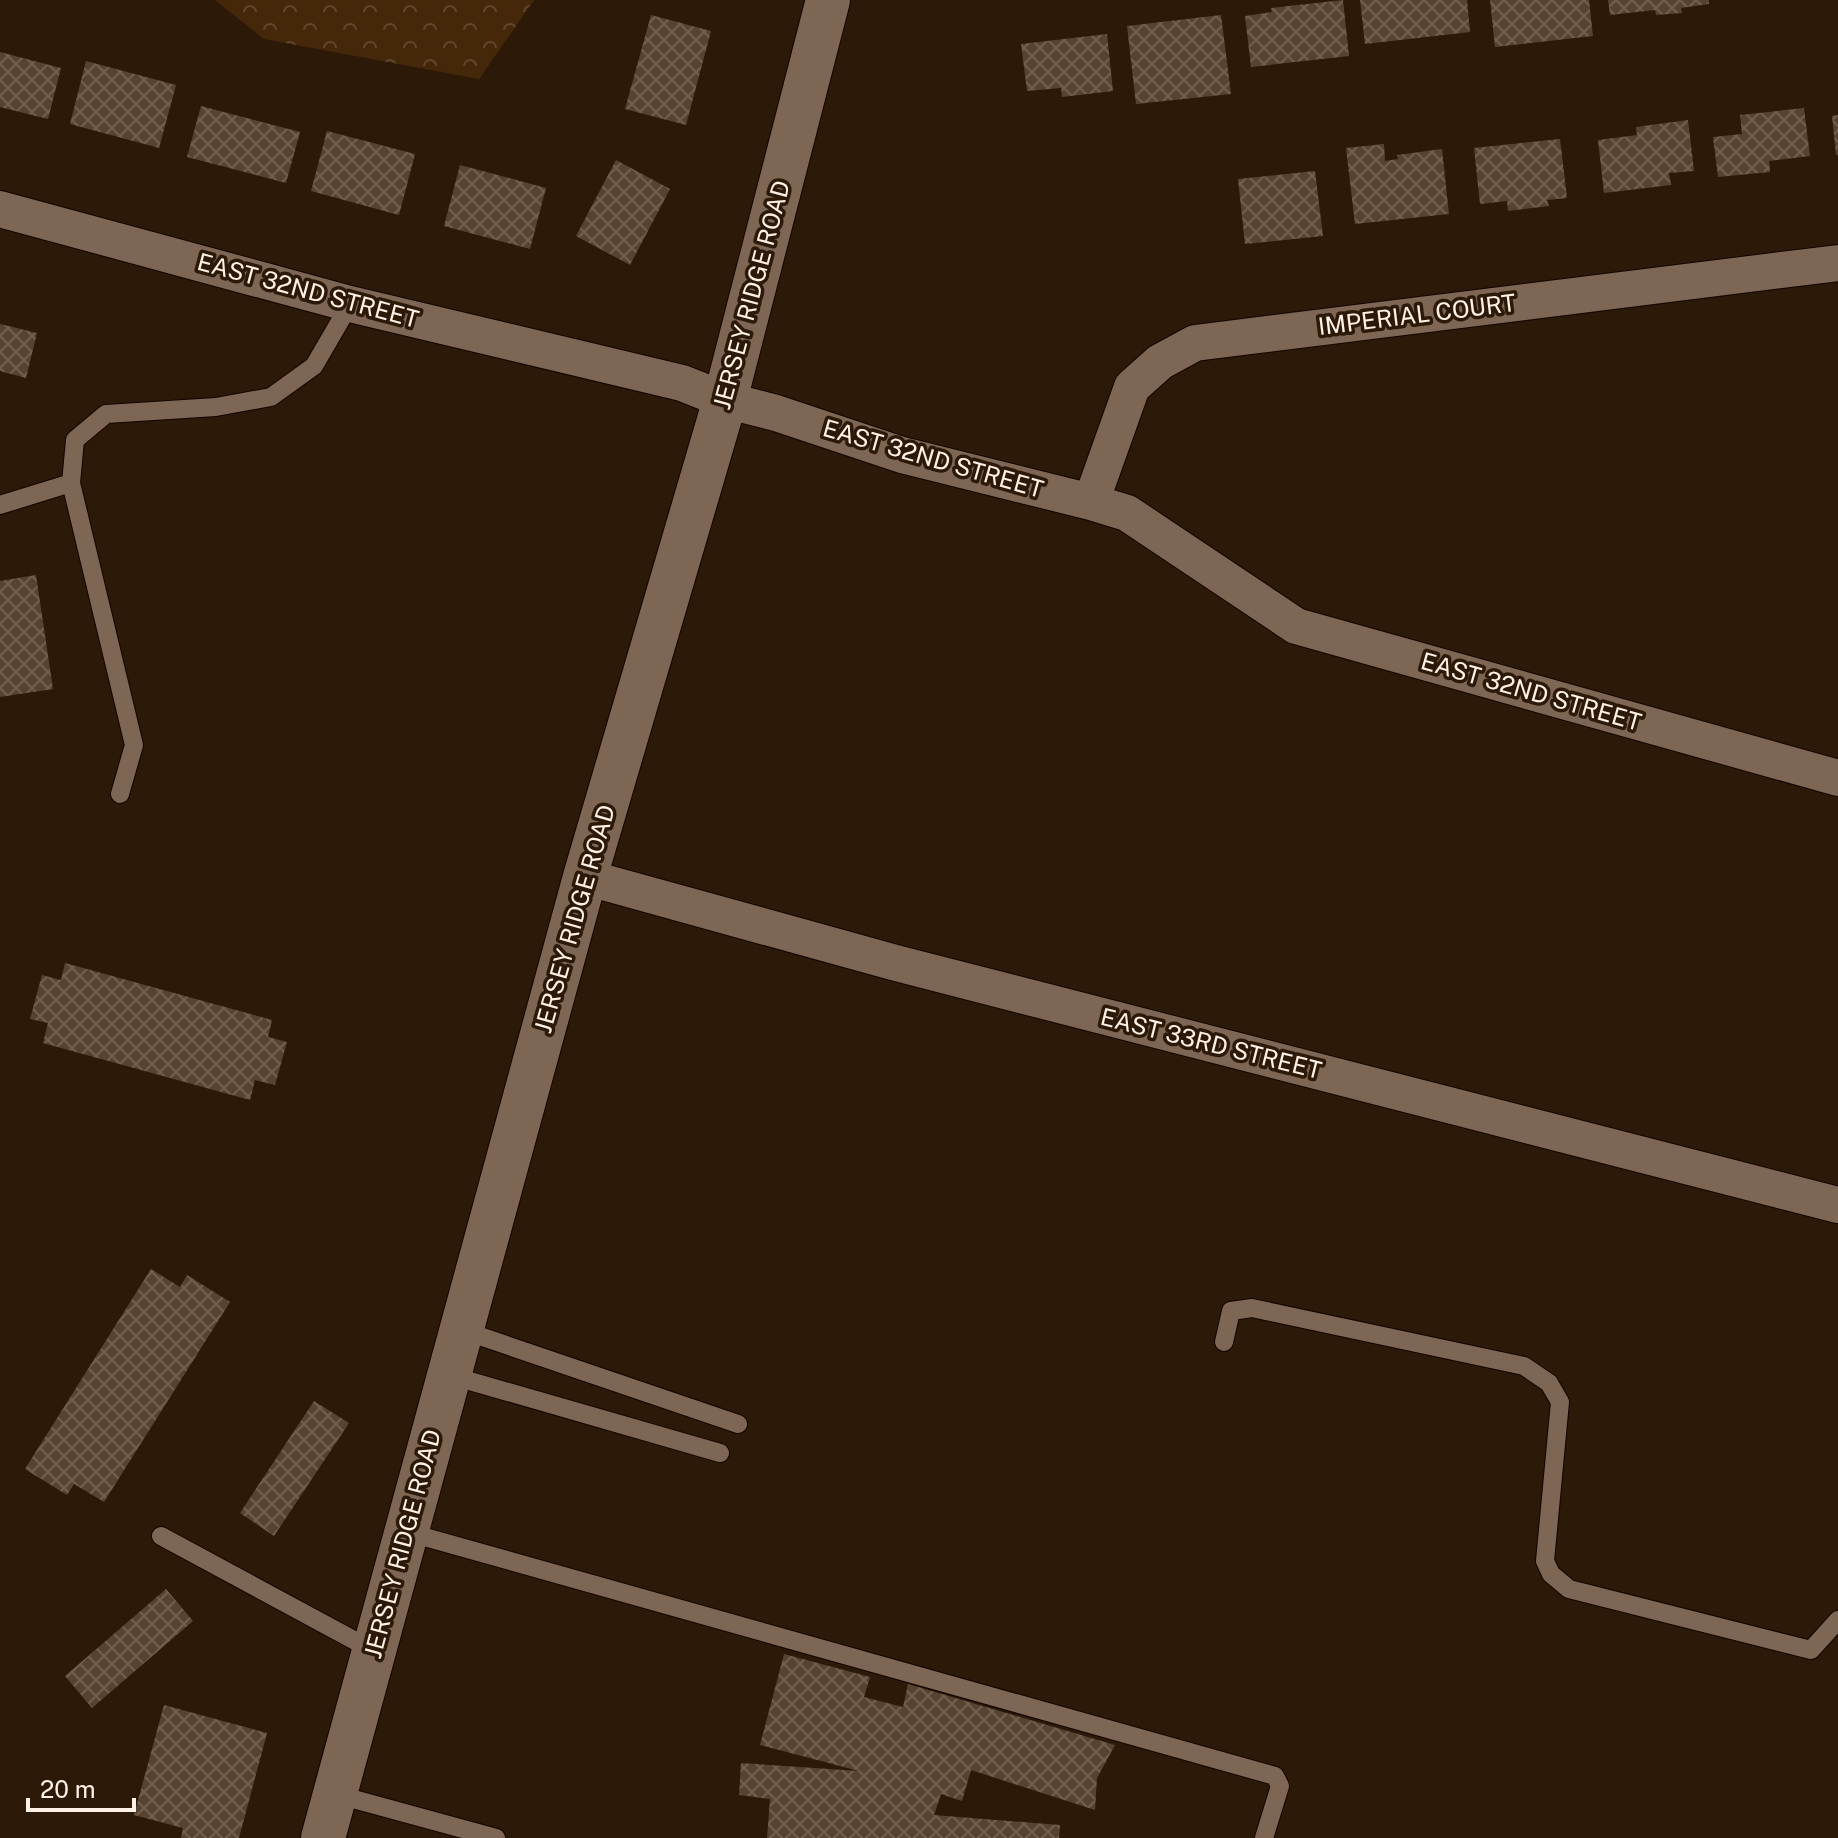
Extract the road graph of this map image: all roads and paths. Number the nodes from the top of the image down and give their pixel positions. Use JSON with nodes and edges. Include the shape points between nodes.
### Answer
{"nodes":[{"id":1,"x":828,"y":0,"type":"edge"},
{"id":2,"x":0,"y":209,"type":"edge"},
{"id":3,"x":1838,"y":263,"type":"edge"},
{"id":4,"x":350,"y":304,"type":"junction"},
{"id":5,"x":725,"y":400,"type":"junction"},
{"id":6,"x":71,"y":483,"type":"junction"},
{"id":7,"x":1091,"y":502,"type":"junction"},
{"id":8,"x":0,"y":505,"type":"edge"},
{"id":9,"x":1838,"y":778,"type":"edge"},
{"id":10,"x":120,"y":794,"type":"dead end"},
{"id":11,"x":585,"y":877,"type":"junction"},
{"id":12,"x":1838,"y":1205,"type":"edge"},
{"id":13,"x":462,"y":1330,"type":"junction"},
{"id":14,"x":1224,"y":1342,"type":"dead end"},
{"id":15,"x":449,"y":1375,"type":"junction"},
{"id":16,"x":738,"y":1424,"type":"dead end"},
{"id":17,"x":720,"y":1453,"type":"dead end"},
{"id":18,"x":407,"y":1532,"type":"junction"},
{"id":19,"x":161,"y":1536,"type":"dead end"},
{"id":20,"x":1838,"y":1620,"type":"edge"},
{"id":21,"x":374,"y":1651,"type":"junction"},
{"id":22,"x":335,"y":1794,"type":"junction"},
{"id":23,"x":323,"y":1838,"type":"edge"},
{"id":24,"x":496,"y":1838,"type":"edge"},
{"id":25,"x":1264,"y":1838,"type":"edge"}],
"edges":[{"from":1,"to":5,"type":"street","name":"JERSEY RIDGE ROAD"},
{"from":2,"to":4,"type":"street","name":"EAST 32ND STREET"},
{"from":3,"to":7,"type":"street","name":"IMPERIAL COURT","via":[[1195,343],[1160,362],[1132,387]]},
{"from":4,"to":5,"type":"street","name":"EAST 32ND STREET","via":[[682,383]]},
{"from":4,"to":6,"type":"lane","via":[[314,366],[271,397],[216,407],[106,414],[75,440]]},
{"from":5,"to":7,"type":"street","name":"EAST 32ND STREET","via":[[902,455]]},
{"from":5,"to":11,"type":"street","name":"JERSEY RIDGE ROAD"},
{"from":6,"to":8,"type":"lane"},
{"from":6,"to":10,"type":"lane","via":[[134,745]]},
{"from":7,"to":9,"type":"street","name":"EAST 32ND STREET","via":[[1127,513],[1296,626]]},
{"from":11,"to":12,"type":"street","name":"EAST 33RD STREET","via":[[896,963]]},
{"from":11,"to":13,"type":"street","name":"JERSEY RIDGE ROAD"},
{"from":13,"to":15,"type":"street","name":"JERSEY RIDGE ROAD"},
{"from":13,"to":16,"type":"lane"},
{"from":14,"to":20,"type":"lane","via":[[1231,1311],[1252,1308],[1524,1366],[1549,1383],[1560,1402],[1545,1561],[1569,1589],[1811,1650]]},
{"from":15,"to":17,"type":"lane"},
{"from":15,"to":18,"type":"street","name":"JERSEY RIDGE ROAD"},
{"from":18,"to":21,"type":"street","name":"JERSEY RIDGE ROAD"},
{"from":18,"to":25,"type":"lane","via":[[1275,1776],[1280,1786]]},
{"from":19,"to":21,"type":"lane"},
{"from":21,"to":22,"type":"street","name":"JERSEY RIDGE ROAD"},
{"from":22,"to":23,"type":"street","name":"JERSEY RIDGE ROAD"},
{"from":22,"to":24,"type":"lane"}]}
